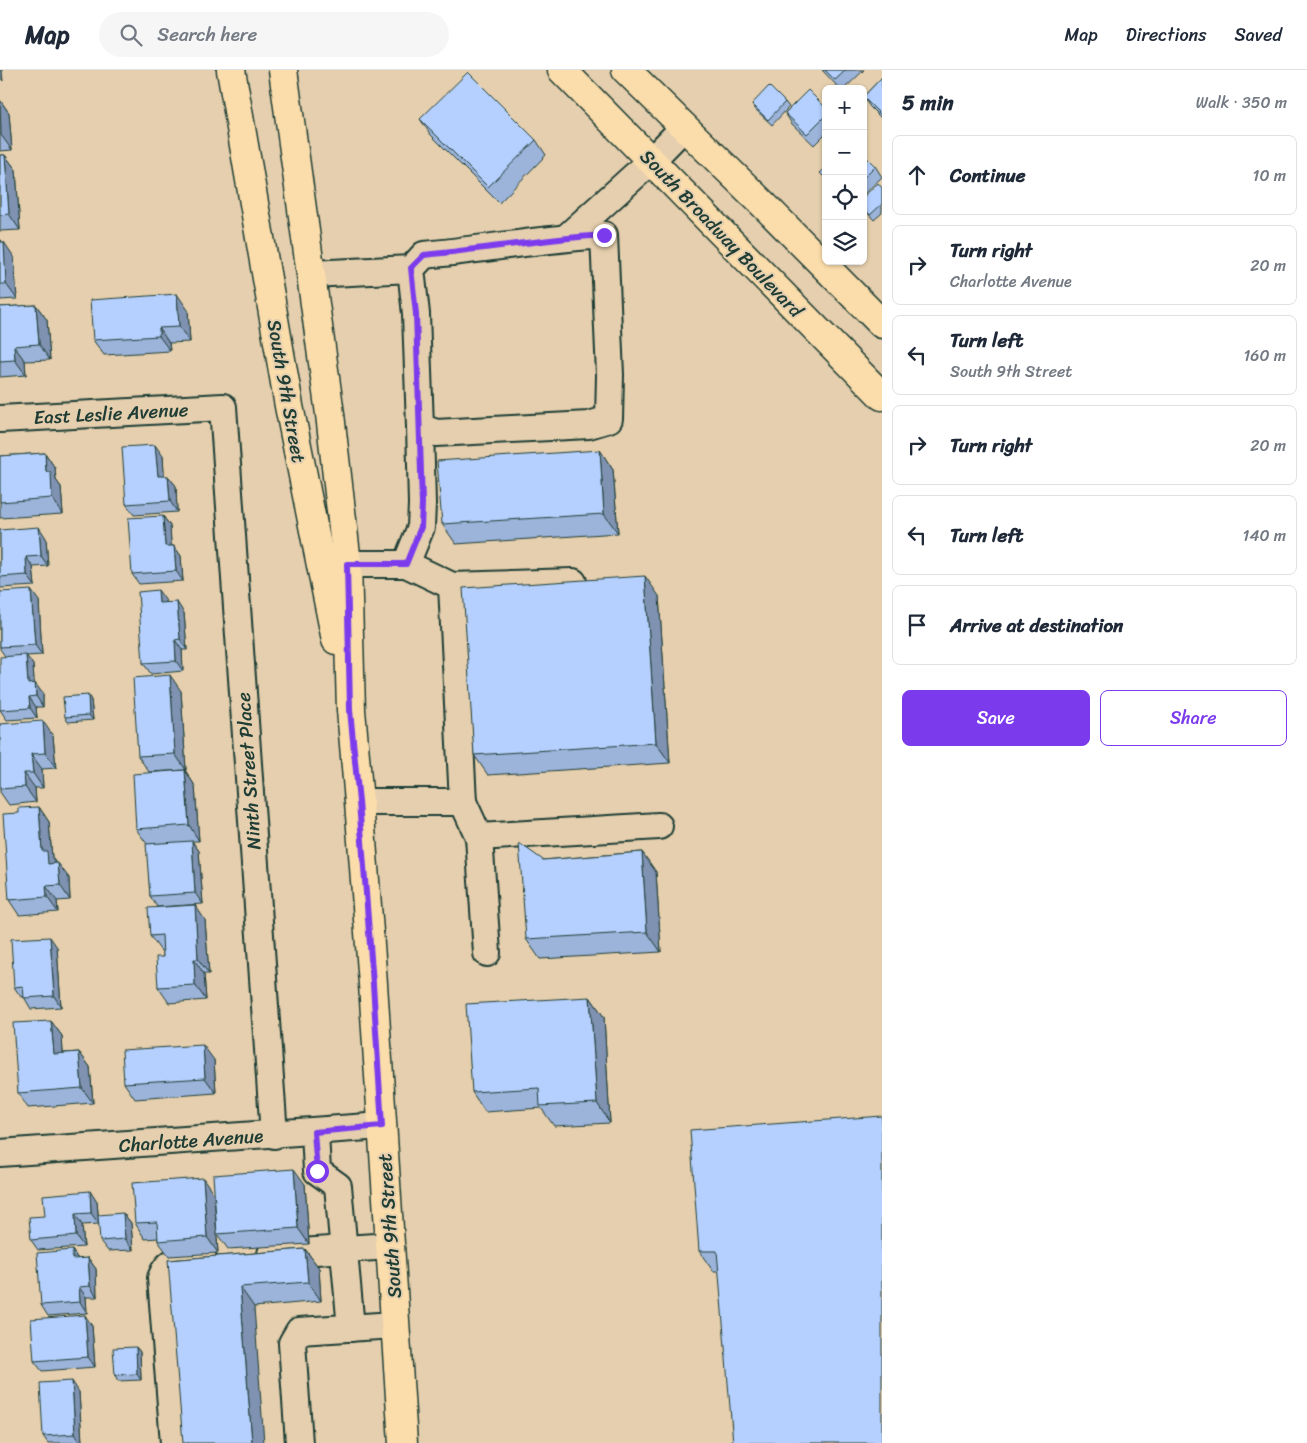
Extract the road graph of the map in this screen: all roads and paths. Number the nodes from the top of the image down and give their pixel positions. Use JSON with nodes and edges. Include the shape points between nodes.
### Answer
{"nodes":[{"id":1,"x":231,"y":70,"type":"edge"},
{"id":2,"x":284,"y":70,"type":"edge"},
{"id":3,"x":562,"y":70,"type":"edge"},
{"id":4,"x":626,"y":70,"type":"edge"},
{"id":5,"x":684,"y":127,"type":"junction"},
{"id":6,"x":651,"y":161,"type":"junction"},
{"id":7,"x":566,"y":238,"type":"junction"},
{"id":8,"x":411,"y":268,"type":"junction"},
{"id":9,"x":311,"y":274,"type":"junction"},
{"id":10,"x":882,"y":324,"type":"edge"},
{"id":11,"x":882,"y":396,"type":"edge"},
{"id":12,"x":223,"y":407,"type":"joint"},
{"id":13,"x":0,"y":419,"type":"edge"},
{"id":14,"x":420,"y":427,"type":"junction"},
{"id":15,"x":347,"y":564,"type":"junction"},
{"id":16,"x":406,"y":564,"type":"junction"},
{"id":17,"x":584,"y":582,"type":"edge"},
{"id":18,"x":452,"y":586,"type":"junction"},
{"id":19,"x":350,"y":710,"type":"junction"},
{"id":20,"x":359,"y":802,"type":"junction"},
{"id":21,"x":463,"y":802,"type":"junction"},
{"id":22,"x":659,"y":826,"type":"dead end"},
{"id":23,"x":479,"y":837,"type":"junction"},
{"id":24,"x":486,"y":953,"type":"dead end"},
{"id":25,"x":382,"y":1126,"type":"junction"},
{"id":26,"x":314,"y":1132,"type":"junction"},
{"id":27,"x":274,"y":1135,"type":"junction"},
{"id":28,"x":0,"y":1153,"type":"edge"},
{"id":29,"x":390,"y":1246,"type":"junction"},
{"id":30,"x":344,"y":1250,"type":"junction"},
{"id":31,"x":395,"y":1325,"type":"junction"},
{"id":32,"x":351,"y":1328,"type":"junction"},
{"id":33,"x":174,"y":1443,"type":"edge"},
{"id":34,"x":299,"y":1443,"type":"edge"},
{"id":35,"x":403,"y":1443,"type":"edge"}],
"edges":[{"from":1,"to":19,"type":"main road","name":"South 9th Street","via":[[288,406]]},
{"from":2,"to":9,"type":"main road","name":"South 9th Street"},
{"from":3,"to":6,"type":"main road","name":"South Broadway Boulevard"},
{"from":4,"to":5,"type":"main road"},
{"from":5,"to":6,"type":"street"},
{"from":5,"to":10,"type":"main road"},
{"from":6,"to":7,"type":"street"},
{"from":6,"to":11,"type":"main road","name":"South Broadway Boulevard"},
{"from":7,"to":8,"type":"street","via":[[424,255]]},
{"from":7,"to":14,"type":"street","via":[[604,235],[609,419],[589,425],[436,433]]},
{"from":8,"to":9,"type":"street"},
{"from":8,"to":14,"type":"street"},
{"from":9,"to":15,"type":"main road","name":"South 9th Street"},
{"from":12,"to":13,"type":"street","name":"East Leslie Avenue"},
{"from":12,"to":27,"type":"street","name":"Ninth Street Place"},
{"from":14,"to":16,"type":"street","via":[[421,527]]},
{"from":15,"to":16,"type":"street"},
{"from":15,"to":19,"type":"main road","name":"South 9th Street"},
{"from":16,"to":18,"type":"street"},
{"from":17,"to":18,"type":"street"},
{"from":18,"to":21,"type":"street"},
{"from":19,"to":20,"type":"main road","name":"South 9th Street"},
{"from":20,"to":21,"type":"street"},
{"from":20,"to":25,"type":"main road","name":"South 9th Street"},
{"from":21,"to":23,"type":"street"},
{"from":22,"to":23,"type":"street"},
{"from":23,"to":24,"type":"street"},
{"from":25,"to":26,"type":"street","name":"Charlotte Avenue"},
{"from":25,"to":29,"type":"main road","name":"South 9th Street"},
{"from":26,"to":27,"type":"street","name":"Charlotte Avenue"},
{"from":26,"to":30,"type":"street","via":[[317,1171],[338,1186]]},
{"from":27,"to":28,"type":"street","name":"Charlotte Avenue"},
{"from":29,"to":30,"type":"street"},
{"from":29,"to":31,"type":"main road","name":"South 9th Street"},
{"from":30,"to":32,"type":"street"},
{"from":30,"to":33,"type":"street","via":[[173,1261],[164,1269],[161,1278]]},
{"from":31,"to":32,"type":"street"},
{"from":31,"to":35,"type":"main road","name":"South 9th Street"},
{"from":32,"to":34,"type":"street","via":[[299,1331],[292,1343]]}]}
